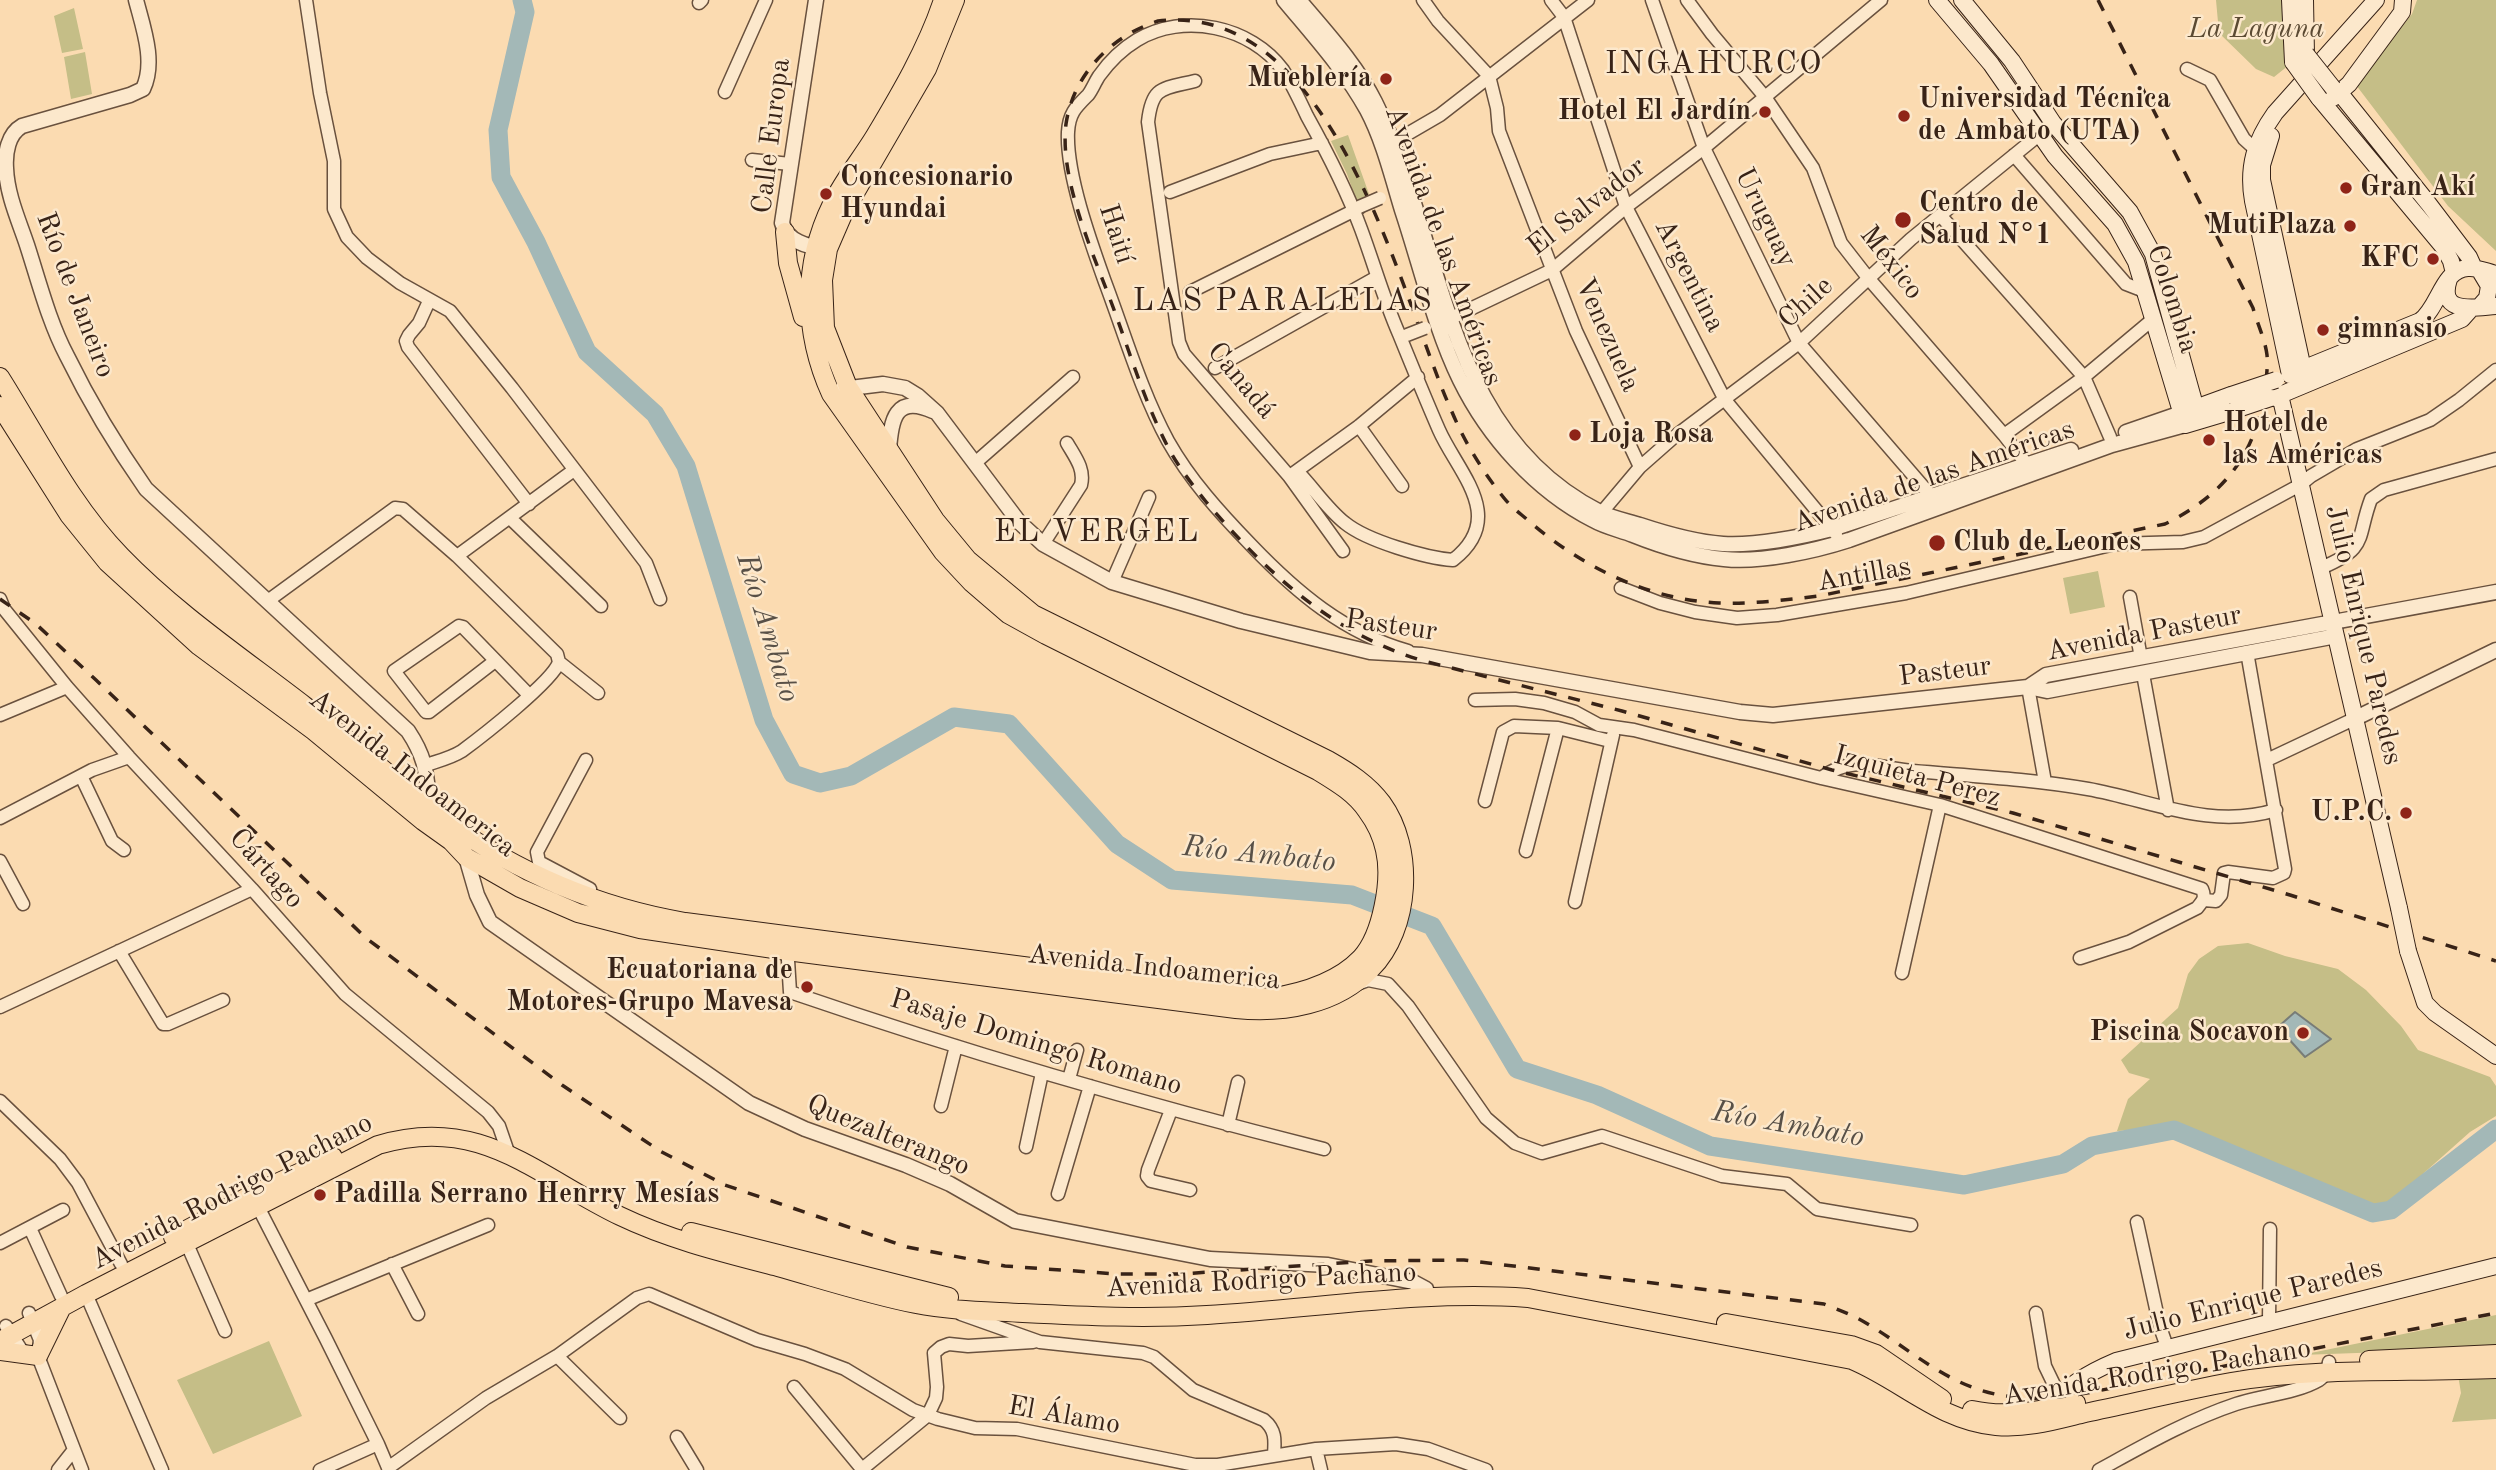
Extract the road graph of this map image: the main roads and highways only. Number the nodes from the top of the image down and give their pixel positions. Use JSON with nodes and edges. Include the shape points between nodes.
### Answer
{"nodes":[{"id":1,"x":943,"y":0,"type":"edge"},
{"id":2,"x":955,"y":0,"type":"edge"},
{"id":3,"x":1937,"y":0,"type":"edge"},
{"id":4,"x":1962,"y":0,"type":"edge"},
{"id":5,"x":2290,"y":0,"type":"edge"},
{"id":6,"x":2305,"y":0,"type":"edge"},
{"id":7,"x":2376,"y":0,"type":"edge"},
{"id":8,"x":2389,"y":0,"type":"edge"},
{"id":9,"x":2403,"y":0,"type":"edge"},
{"id":10,"x":2299,"y":49,"type":"junction"},
{"id":11,"x":2336,"y":90,"type":"junction"},
{"id":12,"x":2323,"y":102,"type":"junction"},
{"id":13,"x":2419,"y":191,"type":"junction"},
{"id":14,"x":2406,"y":202,"type":"junction"},
{"id":15,"x":2266,"y":230,"type":"junction"},
{"id":16,"x":785,"y":232,"type":"road end"},
{"id":17,"x":822,"y":248,"type":"junction"},
{"id":18,"x":2483,"y":271,"type":"edge"},
{"id":19,"x":2451,"y":276,"type":"junction"},
{"id":20,"x":2496,"y":306,"type":"edge"},
{"id":21,"x":2475,"y":308,"type":"junction"},
{"id":22,"x":811,"y":331,"type":"junction"},
{"id":23,"x":0,"y":377,"type":"edge"},
{"id":24,"x":2284,"y":383,"type":"junction"},
{"id":25,"x":839,"y":391,"type":"junction"},
{"id":26,"x":0,"y":406,"type":"edge"},
{"id":27,"x":2191,"y":416,"type":"junction"},
{"id":28,"x":1323,"y":765,"type":"junction"},
{"id":29,"x":426,"y":815,"type":"junction"},
{"id":30,"x":787,"y":943,"type":"junction"},
{"id":31,"x":1366,"y":963,"type":"junction"},
{"id":32,"x":2496,"y":1056,"type":"edge"},
{"id":33,"x":508,"y":1148,"type":"junction"},
{"id":34,"x":255,"y":1201,"type":"junction"},
{"id":35,"x":2496,"y":1266,"type":"edge"},
{"id":36,"x":61,"y":1302,"type":"junction"},
{"id":37,"x":4,"y":1333,"type":"edge"},
{"id":38,"x":0,"y":1351,"type":"edge"},
{"id":39,"x":2496,"y":1354,"type":"edge"},
{"id":40,"x":2329,"y":1367,"type":"junction"},
{"id":41,"x":2496,"y":1369,"type":"edge"},
{"id":42,"x":2054,"y":1408,"type":"junction"}],
"edges":[{"from":1,"to":17,"type":"main road","name":"Avenida Indoamerica","via":[[920,54],[832,204]]},
{"from":2,"to":17,"type":"main road","name":"Avenida Indoamerica","via":[[928,69]]},
{"from":3,"to":27,"type":"main road","name":"Colombia","via":[[1991,64],[2039,136],[2115,224],[2136,262],[2152,320]]},
{"from":4,"to":27,"type":"main road","name":"Colombia","via":[[2143,233],[2153,254]]},
{"from":5,"to":10,"type":"main road"},
{"from":6,"to":10,"type":"main road"},
{"from":7,"to":15,"type":"main road","via":[[2263,129],[2249,182]]},
{"from":8,"to":15,"type":"main road","via":[[2271,135],[2262,165]]},
{"from":9,"to":11,"type":"main road","via":[[2402,12],[2349,84]]},
{"from":10,"to":11,"type":"main road","bridge":true},
{"from":10,"to":12,"type":"main road","bridge":true},
{"from":11,"to":12,"type":"main road"},
{"from":11,"to":13,"type":"main road"},
{"from":12,"to":14,"type":"main road"},
{"from":13,"to":14,"type":"main road"},
{"from":13,"to":18,"type":"main road"},
{"from":14,"to":19,"type":"main road","via":[[2444,248],[2451,261]]},
{"from":15,"to":24,"type":"main road","name":"Julio Enrique Paredes","via":[[2281,302]]},
{"from":16,"to":22,"type":"main road","via":[[788,263]]},
{"from":17,"to":22,"type":"main road","name":"Avenida Indoamerica","via":[[809,288]]},
{"from":17,"to":25,"type":"main road","name":"Avenida Indoamerica","via":[[825,328]]},
{"from":18,"to":19,"type":"main road","via":[[2460,269]]},
{"from":18,"to":21,"type":"main road","via":[[2489,292]]},
{"from":19,"to":21,"type":"main road","via":[[2449,298],[2458,307]]},
{"from":19,"to":24,"type":"main road","name":"Avenida de las Américas","via":[[2420,321]]},
{"from":20,"to":21,"type":"main road"},
{"from":21,"to":24,"type":"main road","name":"Avenida de las Américas","via":[[2462,319]]},
{"from":22,"to":25,"type":"main road","name":"Avenida Indoamerica","via":[[822,375]]},
{"from":23,"to":29,"type":"main road","name":"Avenida Indoamerica","via":[[75,499],[120,555],[173,604],[355,745]]},
{"from":24,"to":27,"type":"main road","name":"Avenida de las Américas","bridge":true},
{"from":24,"to":32,"type":"main road","name":"Julio Enrique Paredes","bridge":true,"via":[[2300,485],[2408,950],[2425,1003]]},
{"from":25,"to":28,"type":"main road","name":"Avenida Indoamerica","via":[[968,559],[1033,614]]},
{"from":25,"to":28,"type":"main road","name":"Avenida Indoamerica","via":[[943,552],[1008,614]]},
{"from":26,"to":29,"type":"main road","name":"Avenida Indoamerica","via":[[69,514],[107,562],[199,646]]},
{"from":28,"to":31,"type":"main road","name":"Avenida Indoamerica","via":[[1357,776],[1382,803],[1398,832],[1403,891],[1400,916],[1390,942]]},
{"from":29,"to":30,"type":"main road","name":"Avenida Indoamerica","via":[[543,880],[595,901],[640,915],[723,927]]},
{"from":29,"to":30,"type":"main road","name":"Avenida Indoamerica","via":[[466,856],[520,888],[578,913],[640,929]]},
{"from":30,"to":31,"type":"main road","name":"Avenida Indoamerica","via":[[1269,998],[1315,988]]},
{"from":30,"to":31,"type":"main road","name":"Avenida Indoamerica","via":[[1265,1012],[1314,1003],[1347,987]]},
{"from":33,"to":34,"type":"main road","name":"Avenida Rodrigo Pachano","via":[[452,1137],[401,1138]]},
{"from":33,"to":42,"type":"main road","name":"Avenida Rodrigo Pachano","via":[[676,1229],[935,1295],[1181,1305],[1503,1286],[1851,1345],[1876,1354],[1939,1398],[1964,1408],[2004,1415]]},
{"from":33,"to":42,"type":"main road","name":"Avenida Rodrigo Pachano","via":[[619,1216],[694,1245],[945,1308],[1107,1317],[1205,1316],[1433,1297],[1528,1298],[1852,1360],[1931,1406],[1968,1421],[2016,1426]]},
{"from":34,"to":36,"type":"main road","name":"Avenida Rodrigo Pachano","via":[[121,1264]]},
{"from":34,"to":36,"type":"main road","name":"Avenida Rodrigo Pachano","via":[[187,1244]]},
{"from":35,"to":42,"type":"main road","name":"Julio Enrique Paredes","via":[[2137,1354],[2100,1367]]},
{"from":36,"to":37,"type":"main road","name":"Avenida Rodrigo Pachano"},
{"from":36,"to":38,"type":"main road","via":[[38,1356]]},
{"from":39,"to":40,"type":"main road","name":"Avenida Rodrigo Pachano"},
{"from":40,"to":41,"type":"main road","name":"Avenida Rodrigo Pachano","via":[[2435,1372]]},
{"from":40,"to":42,"type":"main road","name":"Avenida Rodrigo Pachano"}]}
